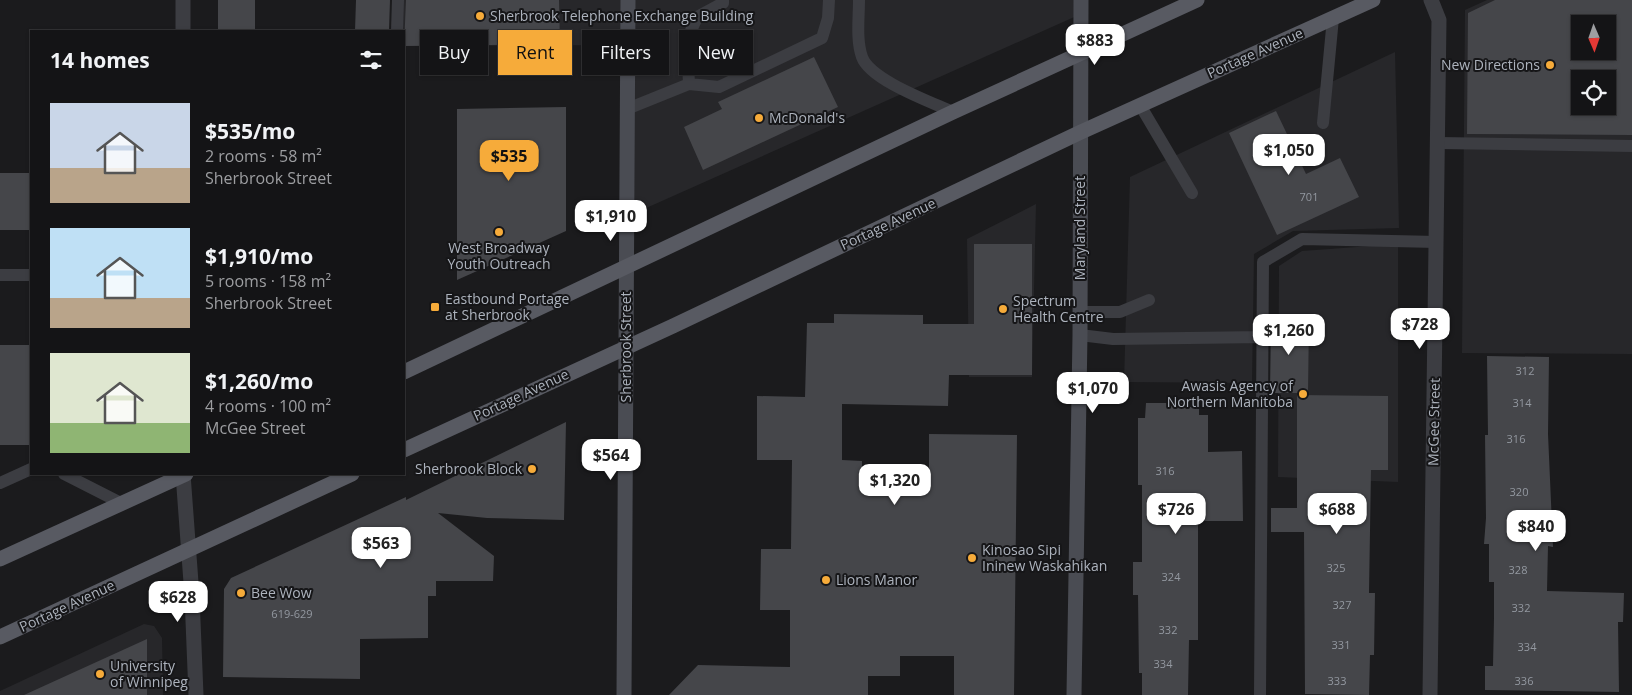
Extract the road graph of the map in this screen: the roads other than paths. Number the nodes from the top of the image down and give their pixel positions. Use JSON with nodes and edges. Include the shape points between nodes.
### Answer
{"nodes":[{"id":1,"x":183,"y":0,"type":"edge"},
{"id":2,"x":398,"y":0,"type":"edge"},
{"id":3,"x":628,"y":0,"type":"edge"},
{"id":4,"x":724,"y":0,"type":"edge"},
{"id":5,"x":829,"y":0,"type":"edge"},
{"id":6,"x":1081,"y":0,"type":"edge"},
{"id":7,"x":1197,"y":0,"type":"edge"},
{"id":8,"x":1373,"y":0,"type":"edge"},
{"id":9,"x":1431,"y":0,"type":"edge"},
{"id":10,"x":859,"y":3,"type":"edge"},
{"id":11,"x":1333,"y":18,"type":"junction"},
{"id":12,"x":183,"y":30,"type":"edge"},
{"id":13,"x":397,"y":30,"type":"edge"},
{"id":14,"x":1080,"y":53,"type":"junction"},
{"id":15,"x":689,"y":84,"type":"junction"},
{"id":16,"x":1140,"y":105,"type":"junction"},
{"id":17,"x":627,"y":109,"type":"junction"},
{"id":18,"x":953,"y":112,"type":"junction"},
{"id":19,"x":1323,"y":123,"type":"dead end"},
{"id":20,"x":1081,"y":132,"type":"junction"},
{"id":21,"x":1438,"y":143,"type":"junction"},
{"id":22,"x":1632,"y":146,"type":"edge"},
{"id":23,"x":1192,"y":193,"type":"dead end"},
{"id":24,"x":1436,"y":242,"type":"junction"},
{"id":25,"x":626,"y":267,"type":"junction"},
{"id":26,"x":30,"y":275,"type":"edge"},
{"id":27,"x":0,"y":276,"type":"edge"},
{"id":28,"x":1149,"y":300,"type":"dead end"},
{"id":29,"x":1080,"y":312,"type":"junction"},
{"id":30,"x":1080,"y":335,"type":"junction"},
{"id":31,"x":1263,"y":337,"type":"junction"},
{"id":32,"x":627,"y":346,"type":"junction"},
{"id":33,"x":405,"y":372,"type":"edge"},
{"id":34,"x":405,"y":450,"type":"edge"},
{"id":35,"x":30,"y":469,"type":"edge"},
{"id":36,"x":66,"y":475,"type":"edge"},
{"id":37,"x":182,"y":475,"type":"edge"},
{"id":38,"x":184,"y":475,"type":"edge"},
{"id":39,"x":350,"y":475,"type":"edge"},
{"id":40,"x":0,"y":483,"type":"edge"},
{"id":41,"x":121,"y":503,"type":"junction"},
{"id":42,"x":189,"y":550,"type":"junction"},
{"id":43,"x":0,"y":559,"type":"edge"},
{"id":44,"x":0,"y":637,"type":"edge"},
{"id":45,"x":196,"y":695,"type":"edge"},
{"id":46,"x":624,"y":695,"type":"edge"},
{"id":47,"x":1074,"y":695,"type":"edge"},
{"id":48,"x":1260,"y":695,"type":"edge"},
{"id":49,"x":1430,"y":695,"type":"edge"}],
"edges":[{"from":1,"to":12,"type":"street"},
{"from":2,"to":13,"type":"lane"},
{"from":3,"to":17,"type":"main road","name":"Sherbrook Street"},
{"from":4,"to":15,"type":"lane","via":[[724,3],[697,17],[687,40]]},
{"from":5,"to":15,"type":"lane","via":[[822,38],[720,87]]},
{"from":6,"to":14,"type":"main road","name":"Maryland Street"},
{"from":7,"to":14,"type":"main road"},
{"from":8,"to":11,"type":"main road","name":"Portage Avenue"},
{"from":9,"to":21,"type":"street","name":"McGee Street","via":[[1439,20]]},
{"from":10,"to":18,"type":"lane","via":[[859,44],[863,60],[884,80]]},
{"from":11,"to":16,"type":"main road","name":"Portage Avenue"},
{"from":11,"to":19,"type":"lane"},
{"from":14,"to":18,"type":"main road"},
{"from":14,"to":20,"type":"main road","name":"Maryland Street"},
{"from":15,"to":17,"type":"lane"},
{"from":16,"to":20,"type":"main road","name":"Portage Avenue"},
{"from":16,"to":23,"type":"lane"},
{"from":17,"to":25,"type":"main road","name":"Sherbrook Street"},
{"from":18,"to":25,"type":"main road"},
{"from":20,"to":29,"type":"main road","name":"Maryland Street"},
{"from":20,"to":32,"type":"main road","name":"Portage Avenue"},
{"from":21,"to":22,"type":"lane"},
{"from":21,"to":24,"type":"street","name":"McGee Street"},
{"from":24,"to":31,"type":"lane","via":[[1302,239],[1263,262]]},
{"from":24,"to":49,"type":"street","name":"McGee Street"},
{"from":25,"to":32,"type":"main road","name":"Sherbrook Street"},
{"from":25,"to":33,"type":"main road"},
{"from":26,"to":27,"type":"lane"},
{"from":28,"to":29,"type":"lane","via":[[1120,312]]},
{"from":29,"to":30,"type":"main road","name":"Maryland Street"},
{"from":30,"to":31,"type":"lane","via":[[1113,339]]},
{"from":30,"to":47,"type":"main road","name":"Maryland Street"},
{"from":31,"to":48,"type":"lane"},
{"from":32,"to":34,"type":"main road","name":"Portage Avenue"},
{"from":32,"to":46,"type":"main road","name":"Sherbrook Street"},
{"from":35,"to":40,"type":"lane"},
{"from":36,"to":41,"type":"lane"},
{"from":37,"to":41,"type":"main road"},
{"from":38,"to":42,"type":"street"},
{"from":39,"to":42,"type":"main road","name":"Portage Avenue"},
{"from":41,"to":43,"type":"main road"},
{"from":42,"to":44,"type":"main road","name":"Portage Avenue"},
{"from":42,"to":45,"type":"street"}]}
